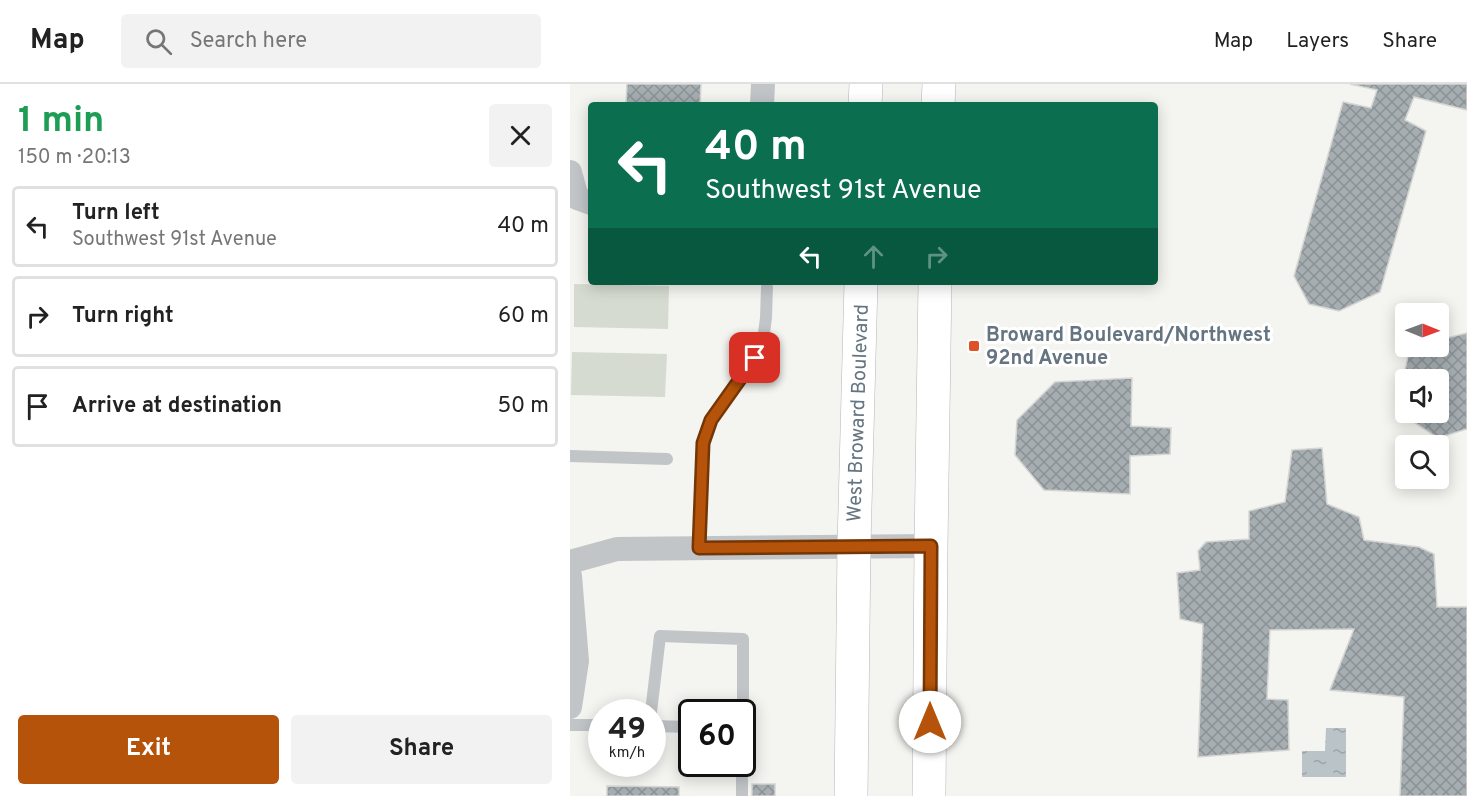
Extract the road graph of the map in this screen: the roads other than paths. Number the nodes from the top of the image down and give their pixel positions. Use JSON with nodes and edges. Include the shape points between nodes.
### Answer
{"nodes":[{"id":1,"x":763,"y":84,"type":"edge"},
{"id":2,"x":866,"y":84,"type":"edge"},
{"id":3,"x":939,"y":84,"type":"edge"},
{"id":4,"x":762,"y":102,"type":"edge"},
{"id":5,"x":866,"y":102,"type":"edge"},
{"id":6,"x":938,"y":102,"type":"edge"},
{"id":7,"x":570,"y":172,"type":"edge"},
{"id":8,"x":588,"y":202,"type":"edge"},
{"id":9,"x":861,"y":285,"type":"edge"},
{"id":10,"x":935,"y":285,"type":"edge"},
{"id":11,"x":767,"y":287,"type":"dead end"},
{"id":12,"x":570,"y":456,"type":"edge"},
{"id":13,"x":667,"y":459,"type":"dead end"},
{"id":14,"x":854,"y":545,"type":"junction"},
{"id":15,"x":931,"y":546,"type":"junction"},
{"id":16,"x":699,"y":548,"type":"junction"},
{"id":17,"x":570,"y":562,"type":"edge"},
{"id":18,"x":570,"y":576,"type":"edge"},
{"id":19,"x":653,"y":699,"type":"edge"},
{"id":20,"x":743,"y":699,"type":"edge"},
{"id":21,"x":570,"y":708,"type":"edge"},
{"id":22,"x":570,"y":725,"type":"edge"},
{"id":23,"x":588,"y":725,"type":"edge"},
{"id":24,"x":742,"y":777,"type":"edge"},
{"id":25,"x":742,"y":796,"type":"edge"},
{"id":26,"x":850,"y":796,"type":"edge"},
{"id":27,"x":929,"y":796,"type":"edge"}],
"edges":[{"from":1,"to":4,"type":"street"},
{"from":2,"to":5,"type":"main road"},
{"from":3,"to":6,"type":"main road"},
{"from":7,"to":8,"type":"street","via":[[577,198]]},
{"from":9,"to":14,"type":"main road","name":"West Broward Boulevard"},
{"from":10,"to":15,"type":"main road"},
{"from":11,"to":16,"type":"lane","via":[[763,339],[755,358],[711,420],[703,443]]},
{"from":12,"to":13,"type":"lane"},
{"from":14,"to":15,"type":"street"},
{"from":14,"to":16,"type":"street"},
{"from":14,"to":26,"type":"main road","name":"West Broward Boulevard"},
{"from":15,"to":27,"type":"main road"},
{"from":16,"to":17,"type":"street","via":[[617,549]]},
{"from":18,"to":21,"type":"street","via":[[577,661]]},
{"from":19,"to":20,"type":"lane","via":[[660,636],[743,639]]},
{"from":22,"to":23,"type":"lane"},
{"from":24,"to":25,"type":"lane"}]}
